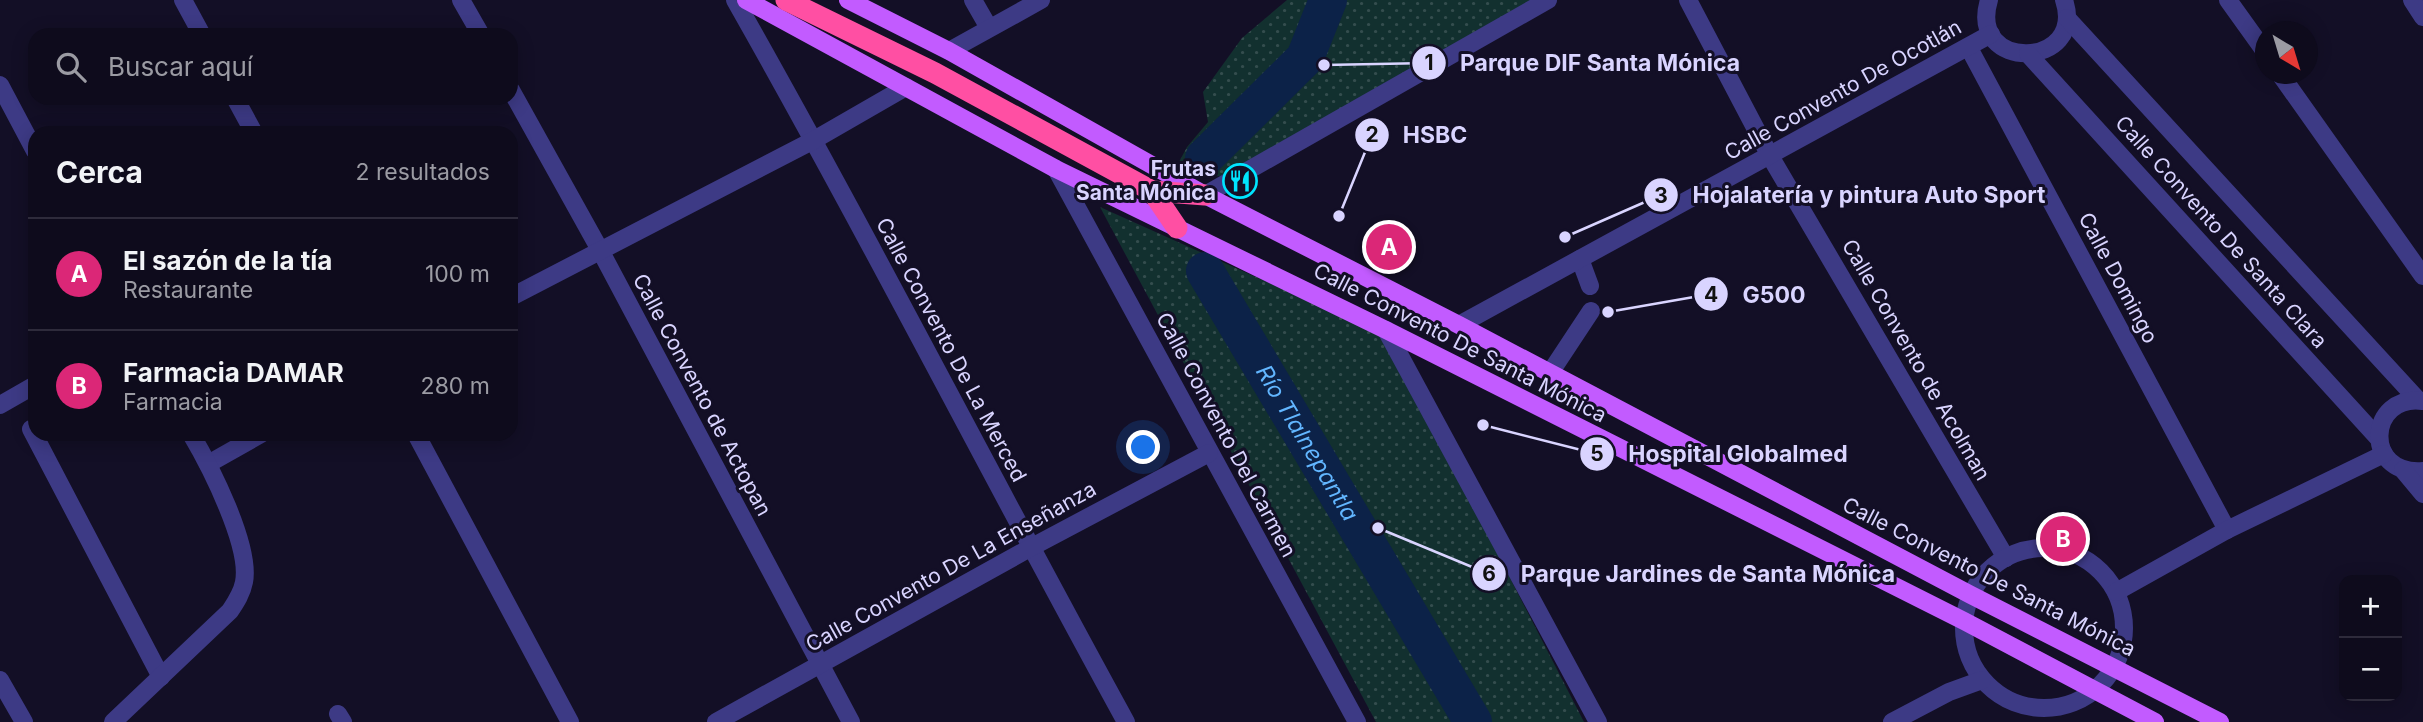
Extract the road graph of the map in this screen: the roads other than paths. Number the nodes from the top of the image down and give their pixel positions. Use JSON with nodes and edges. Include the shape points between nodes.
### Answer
{"nodes":[{"id":1,"x":183,"y":0,"type":"edge"},
{"id":2,"x":461,"y":0,"type":"edge"},
{"id":3,"x":735,"y":0,"type":"edge"},
{"id":4,"x":747,"y":0,"type":"edge"},
{"id":5,"x":786,"y":0,"type":"edge"},
{"id":6,"x":848,"y":0,"type":"edge"},
{"id":7,"x":973,"y":0,"type":"edge"},
{"id":8,"x":1041,"y":0,"type":"edge"},
{"id":9,"x":1548,"y":0,"type":"edge"},
{"id":10,"x":1688,"y":0,"type":"edge"},
{"id":11,"x":1972,"y":0,"type":"edge"},
{"id":12,"x":2228,"y":0,"type":"edge"},
{"id":13,"x":2412,"y":0,"type":"edge"},
{"id":14,"x":1988,"y":7,"type":"edge"},
{"id":15,"x":2065,"y":9,"type":"edge"},
{"id":16,"x":2423,"y":17,"type":"edge"},
{"id":17,"x":198,"y":28,"type":"edge"},
{"id":18,"x":477,"y":28,"type":"edge"},
{"id":19,"x":989,"y":28,"type":"junction"},
{"id":20,"x":1991,"y":34,"type":"junction"},
{"id":21,"x":2255,"y":38,"type":"edge"},
{"id":22,"x":1969,"y":48,"type":"junction"},
{"id":23,"x":949,"y":51,"type":"junction"},
{"id":24,"x":2028,"y":54,"type":"junction"},
{"id":25,"x":2287,"y":84,"type":"edge"},
{"id":26,"x":0,"y":85,"type":"edge"},
{"id":27,"x":906,"y":86,"type":"junction"},
{"id":28,"x":518,"y":103,"type":"edge"},
{"id":29,"x":239,"y":105,"type":"edge"},
{"id":30,"x":250,"y":126,"type":"edge"},
{"id":31,"x":28,"y":138,"type":"edge"},
{"id":32,"x":814,"y":139,"type":"junction"},
{"id":33,"x":1770,"y":156,"type":"junction"},
{"id":34,"x":1056,"y":169,"type":"junction"},
{"id":35,"x":1152,"y":191,"type":"junction"},
{"id":36,"x":1205,"y":195,"type":"junction"},
{"id":37,"x":1177,"y":228,"type":"junction"},
{"id":38,"x":600,"y":250,"type":"junction"},
{"id":39,"x":1580,"y":259,"type":"junction"},
{"id":40,"x":2423,"y":276,"type":"edge"},
{"id":41,"x":1590,"y":286,"type":"dead end"},
{"id":42,"x":518,"y":293,"type":"edge"},
{"id":43,"x":1591,"y":312,"type":"dead end"},
{"id":44,"x":1458,"y":325,"type":"junction"},
{"id":45,"x":1386,"y":330,"type":"junction"},
{"id":46,"x":1550,"y":373,"type":"junction"},
{"id":47,"x":28,"y":389,"type":"edge"},
{"id":48,"x":2420,"y":400,"type":"edge"},
{"id":49,"x":0,"y":405,"type":"edge"},
{"id":50,"x":37,"y":441,"type":"edge"},
{"id":51,"x":195,"y":441,"type":"edge"},
{"id":52,"x":249,"y":441,"type":"edge"},
{"id":53,"x":420,"y":441,"type":"edge"},
{"id":54,"x":2381,"y":447,"type":"junction"},
{"id":55,"x":1209,"y":453,"type":"junction"},
{"id":56,"x":208,"y":464,"type":"junction"},
{"id":57,"x":2403,"y":470,"type":"junction"},
{"id":58,"x":2423,"y":471,"type":"edge"},
{"id":59,"x":2423,"y":494,"type":"edge"},
{"id":60,"x":2227,"y":530,"type":"junction"},
{"id":61,"x":1030,"y":548,"type":"junction"},
{"id":62,"x":2006,"y":558,"type":"junction"},
{"id":63,"x":2116,"y":592,"type":"junction"},
{"id":64,"x":1971,"y":595,"type":"junction"},
{"id":65,"x":1964,"y":621,"type":"junction"},
{"id":66,"x":819,"y":665,"type":"junction"},
{"id":67,"x":2114,"y":667,"type":"junction"},
{"id":68,"x":160,"y":677,"type":"junction"},
{"id":69,"x":0,"y":680,"type":"edge"},
{"id":70,"x":1982,"y":680,"type":"junction"},
{"id":71,"x":2094,"y":690,"type":"junction"},
{"id":72,"x":2058,"y":715,"type":"edge"},
{"id":73,"x":24,"y":722,"type":"edge"},
{"id":74,"x":113,"y":722,"type":"edge"},
{"id":75,"x":570,"y":722,"type":"edge"},
{"id":76,"x":716,"y":722,"type":"edge"},
{"id":77,"x":850,"y":722,"type":"edge"},
{"id":78,"x":1126,"y":722,"type":"edge"},
{"id":79,"x":1357,"y":722,"type":"edge"},
{"id":80,"x":1598,"y":722,"type":"edge"},
{"id":81,"x":1892,"y":722,"type":"edge"},
{"id":82,"x":2155,"y":722,"type":"edge"},
{"id":83,"x":2220,"y":722,"type":"edge"}],
"edges":[{"from":1,"to":17,"type":"street"},
{"from":2,"to":18,"type":"street"},
{"from":3,"to":32,"type":"street","name":"Calle Convento De La Merced"},
{"from":4,"to":27,"type":"main road","name":"Calle Convento De Santa Mónica"},
{"from":5,"to":35,"type":"highway","via":[[935,73]]},
{"from":6,"to":23,"type":"main road","name":"Calle Convento De Santa Mónica"},
{"from":7,"to":19,"type":"street"},
{"from":8,"to":19,"type":"street"},
{"from":9,"to":36,"type":"street"},
{"from":10,"to":33,"type":"street","name":"Calle Convento de Acolman"},
{"from":11,"to":14,"type":"street"},
{"from":12,"to":21,"type":"street"},
{"from":13,"to":16,"type":"street"},
{"from":14,"to":20,"type":"street"},
{"from":15,"to":24,"type":"street","via":[[2063,31],[2056,42]]},
{"from":15,"to":48,"type":"street"},
{"from":19,"to":23,"type":"street"},
{"from":20,"to":22,"type":"street","name":"Calle Convento De Ocotlán"},
{"from":20,"to":24,"type":"street","via":[[2007,50]]},
{"from":22,"to":33,"type":"street","name":"Calle Convento De Ocotlán"},
{"from":22,"to":60,"type":"street","name":"Calle Domingo"},
{"from":23,"to":36,"type":"main road","name":"Calle Convento De Santa Mónica"},
{"from":24,"to":54,"type":"street","name":"Calle Convento De Santa Clara"},
{"from":25,"to":40,"type":"street"},
{"from":26,"to":31,"type":"street"},
{"from":27,"to":32,"type":"street"},
{"from":27,"to":34,"type":"main road","name":"Calle Convento De Santa Mónica"},
{"from":28,"to":38,"type":"street","name":"Calle Convento de Actopan"},
{"from":29,"to":30,"type":"street"},
{"from":32,"to":38,"type":"street"},
{"from":32,"to":61,"type":"street","name":"Calle Convento De La Merced"},
{"from":33,"to":39,"type":"street","name":"Calle Convento De Ocotlán"},
{"from":33,"to":62,"type":"street","name":"Calle Convento de Acolman"},
{"from":34,"to":37,"type":"main road","name":"Calle Convento De Santa Mónica"},
{"from":34,"to":55,"type":"street","name":"Calle Convento Del Carmen"},
{"from":35,"to":36,"type":"highway"},
{"from":35,"to":37,"type":"highway"},
{"from":36,"to":44,"type":"main road","name":"Calle Convento De Santa Mónica"},
{"from":37,"to":45,"type":"main road","name":"Calle Convento De Santa Mónica"},
{"from":38,"to":42,"type":"street"},
{"from":38,"to":66,"type":"street","name":"Calle Convento de Actopan"},
{"from":39,"to":41,"type":"street"},
{"from":39,"to":44,"type":"street","name":"Calle Convento De Ocotlán"},
{"from":43,"to":46,"type":"street"},
{"from":44,"to":46,"type":"main road","name":"Calle Convento De Santa Mónica"},
{"from":45,"to":65,"type":"main road","name":"Calle Convento De Santa Mónica"},
{"from":45,"to":80,"type":"street"},
{"from":46,"to":64,"type":"main road","name":"Calle Convento De Santa Mónica"},
{"from":47,"to":49,"type":"street"},
{"from":48,"to":54,"type":"street","via":[[2389,411],[2379,429]]},
{"from":50,"to":68,"type":"street"},
{"from":51,"to":56,"type":"street"},
{"from":52,"to":56,"type":"street"},
{"from":53,"to":75,"type":"street"},
{"from":54,"to":57,"type":"street","name":"Calle Convento De Santa Clara","via":[[2389,461]]},
{"from":54,"to":60,"type":"street"},
{"from":55,"to":61,"type":"street","name":"Calle Convento De La Enseñanza"},
{"from":55,"to":79,"type":"street","name":"Calle Convento Del Carmen"},
{"from":56,"to":68,"type":"street","via":[[243,549],[244,582],[230,611]]},
{"from":57,"to":58,"type":"street"},
{"from":57,"to":59,"type":"street"},
{"from":60,"to":63,"type":"street"},
{"from":61,"to":66,"type":"street","name":"Calle Convento De La Enseñanza"},
{"from":61,"to":78,"type":"street","name":"Calle Convento De La Merced"},
{"from":62,"to":63,"type":"street","via":[[2040,548],[2076,554],[2105,576]]},
{"from":62,"to":64,"type":"street","via":[[1991,568]]},
{"from":63,"to":67,"type":"street","via":[[2124,629]]},
{"from":64,"to":65,"type":"street"},
{"from":64,"to":67,"type":"main road","name":"Calle Convento De Santa Mónica"},
{"from":65,"to":70,"type":"street","via":[[1968,655]]},
{"from":65,"to":71,"type":"main road","name":"Calle Convento De Santa Mónica"},
{"from":66,"to":76,"type":"street","name":"Calle Convento De La Enseñanza"},
{"from":66,"to":77,"type":"street","name":"Calle Convento de Actopan"},
{"from":67,"to":71,"type":"street"},
{"from":67,"to":83,"type":"main road","name":"Calle Convento De Santa Mónica"},
{"from":68,"to":74,"type":"street"},
{"from":69,"to":73,"type":"street"},
{"from":70,"to":72,"type":"street","via":[[2011,701]]},
{"from":70,"to":81,"type":"street"},
{"from":71,"to":72,"type":"street"},
{"from":71,"to":82,"type":"main road","name":"Calle Convento De Santa Mónica"}]}
